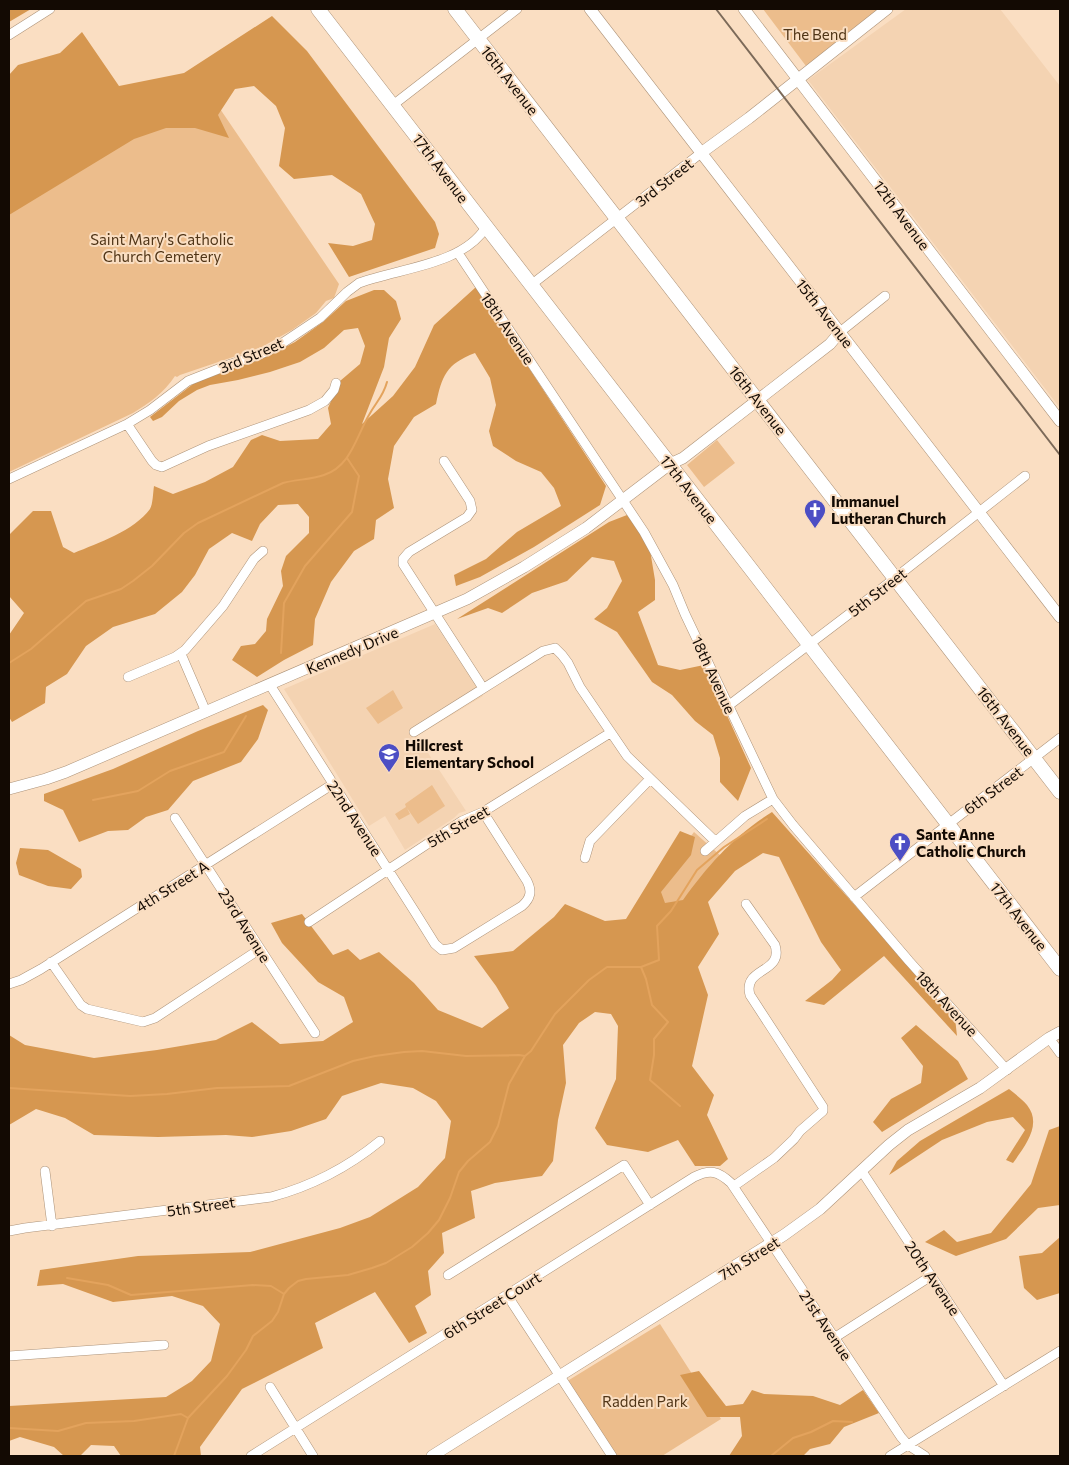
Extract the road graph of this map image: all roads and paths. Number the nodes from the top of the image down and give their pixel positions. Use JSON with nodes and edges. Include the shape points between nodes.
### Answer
{"nodes":[{"id":1,"x":50,"y":9,"type":"edge"},
{"id":2,"x":318,"y":9,"type":"edge"},
{"id":3,"x":455,"y":9,"type":"edge"},
{"id":4,"x":517,"y":9,"type":"edge"},
{"id":5,"x":590,"y":9,"type":"edge"},
{"id":6,"x":744,"y":9,"type":"edge"},
{"id":7,"x":887,"y":9,"type":"edge"},
{"id":8,"x":9,"y":35,"type":"edge"},
{"id":9,"x":478,"y":38,"type":"junction"},
{"id":10,"x":797,"y":80,"type":"junction"},
{"id":11,"x":393,"y":104,"type":"junction"},
{"id":12,"x":701,"y":153,"type":"junction"},
{"id":13,"x":617,"y":218,"type":"junction"},
{"id":14,"x":486,"y":227,"type":"junction"},
{"id":15,"x":458,"y":253,"type":"junction"},
{"id":16,"x":531,"y":285,"type":"junction"},
{"id":17,"x":885,"y":296,"type":"dead end"},
{"id":18,"x":840,"y":332,"type":"junction"},
{"id":19,"x":336,"y":383,"type":"dead end"},
{"id":20,"x":756,"y":398,"type":"junction"},
{"id":21,"x":1060,"y":421,"type":"edge"},
{"id":22,"x":127,"y":424,"type":"junction"},
{"id":23,"x":444,"y":461,"type":"dead end"},
{"id":24,"x":670,"y":464,"type":"junction"},
{"id":25,"x":1025,"y":476,"type":"dead end"},
{"id":26,"x":9,"y":479,"type":"edge"},
{"id":27,"x":623,"y":501,"type":"junction"},
{"id":28,"x":979,"y":512,"type":"junction"},
{"id":29,"x":263,"y":551,"type":"dead end"},
{"id":30,"x":895,"y":578,"type":"junction"},
{"id":31,"x":434,"y":614,"type":"junction"},
{"id":32,"x":1060,"y":617,"type":"edge"},
{"id":33,"x":809,"y":645,"type":"junction"},
{"id":34,"x":181,"y":654,"type":"junction"},
{"id":35,"x":128,"y":677,"type":"dead end"},
{"id":36,"x":270,"y":685,"type":"junction"},
{"id":37,"x":483,"y":688,"type":"junction"},
{"id":38,"x":728,"y":706,"type":"junction"},
{"id":39,"x":206,"y":712,"type":"junction"},
{"id":40,"x":414,"y":732,"type":"dead end"},
{"id":41,"x":610,"y":733,"type":"junction"},
{"id":42,"x":1060,"y":738,"type":"edge"},
{"id":43,"x":1035,"y":758,"type":"junction"},
{"id":44,"x":650,"y":779,"type":"junction"},
{"id":45,"x":333,"y":784,"type":"junction"},
{"id":46,"x":9,"y":789,"type":"edge"},
{"id":47,"x":1060,"y":792,"type":"edge"},
{"id":48,"x":773,"y":799,"type":"junction"},
{"id":49,"x":483,"y":812,"type":"junction"},
{"id":50,"x":175,"y":818,"type":"dead end"},
{"id":51,"x":948,"y":824,"type":"junction"},
{"id":52,"x":715,"y":841,"type":"junction"},
{"id":53,"x":704,"y":851,"type":"dead end"},
{"id":54,"x":585,"y":858,"type":"dead end"},
{"id":55,"x":206,"y":865,"type":"junction"},
{"id":56,"x":387,"y":869,"type":"junction"},
{"id":57,"x":854,"y":897,"type":"junction"},
{"id":58,"x":746,"y":904,"type":"dead end"},
{"id":59,"x":309,"y":922,"type":"dead end"},
{"id":60,"x":260,"y":949,"type":"junction"},
{"id":61,"x":51,"y":962,"type":"junction"},
{"id":62,"x":1060,"y":969,"type":"edge"},
{"id":63,"x":9,"y":984,"type":"edge"},
{"id":64,"x":1060,"y":1024,"type":"edge"},
{"id":65,"x":1060,"y":1032,"type":"edge"},
{"id":66,"x":315,"y":1033,"type":"dead end"},
{"id":67,"x":1049,"y":1038,"type":"junction"},
{"id":68,"x":1060,"y":1053,"type":"edge"},
{"id":69,"x":1007,"y":1070,"type":"junction"},
{"id":70,"x":380,"y":1141,"type":"dead end"},
{"id":71,"x":861,"y":1170,"type":"junction"},
{"id":72,"x":45,"y":1172,"type":"dead end"},
{"id":73,"x":734,"y":1186,"type":"junction"},
{"id":74,"x":650,"y":1205,"type":"junction"},
{"id":75,"x":52,"y":1226,"type":"junction"},
{"id":76,"x":9,"y":1231,"type":"edge"},
{"id":77,"x":771,"y":1244,"type":"junction"},
{"id":78,"x":448,"y":1275,"type":"dead end"},
{"id":79,"x":931,"y":1276,"type":"junction"},
{"id":80,"x":507,"y":1295,"type":"junction"},
{"id":81,"x":834,"y":1338,"type":"junction"},
{"id":82,"x":164,"y":1346,"type":"dead end"},
{"id":83,"x":1060,"y":1351,"type":"edge"},
{"id":84,"x":9,"y":1356,"type":"edge"},
{"id":85,"x":559,"y":1377,"type":"junction"},
{"id":86,"x":1004,"y":1386,"type":"junction"},
{"id":87,"x":270,"y":1387,"type":"dead end"},
{"id":88,"x":296,"y":1428,"type":"junction"},
{"id":89,"x":908,"y":1445,"type":"junction"},
{"id":90,"x":251,"y":1456,"type":"edge"},
{"id":91,"x":314,"y":1456,"type":"edge"},
{"id":92,"x":432,"y":1456,"type":"edge"},
{"id":93,"x":612,"y":1456,"type":"edge"},
{"id":94,"x":890,"y":1456,"type":"edge"},
{"id":95,"x":925,"y":1456,"type":"edge"}],
"edges":[{"from":1,"to":8,"type":"street"},
{"from":2,"to":11,"type":"main road","name":"17th Avenue"},
{"from":3,"to":9,"type":"main road","name":"16th Avenue"},
{"from":4,"to":9,"type":"street"},
{"from":5,"to":12,"type":"street","name":"15th Avenue"},
{"from":6,"to":10,"type":"street","name":"12th Avenue"},
{"from":7,"to":10,"type":"street","name":"3rd Street"},
{"from":9,"to":11,"type":"street"},
{"from":9,"to":13,"type":"main road","name":"16th Avenue"},
{"from":10,"to":12,"type":"street","name":"3rd Street"},
{"from":10,"to":21,"type":"street","name":"12th Avenue"},
{"from":11,"to":14,"type":"main road","name":"17th Avenue"},
{"from":12,"to":13,"type":"street","name":"3rd Street"},
{"from":12,"to":18,"type":"street","name":"15th Avenue"},
{"from":13,"to":16,"type":"street","name":"3rd Street"},
{"from":13,"to":20,"type":"main road","name":"16th Avenue"},
{"from":14,"to":15,"type":"street","name":"3rd Street","via":[[475,242]]},
{"from":14,"to":16,"type":"main road","name":"17th Avenue"},
{"from":15,"to":22,"type":"street","name":"3rd Street","via":[[359,284],[320,318],[278,346],[188,381]]},
{"from":15,"to":27,"type":"street","name":"18th Avenue"},
{"from":16,"to":24,"type":"main road","name":"17th Avenue"},
{"from":17,"to":18,"type":"street","name":"Kennedy Drive"},
{"from":18,"to":20,"type":"street","name":"Kennedy Drive","via":[[830,344]]},
{"from":18,"to":28,"type":"street","name":"15th Avenue"},
{"from":19,"to":22,"type":"street","via":[[325,401],[309,410],[208,446],[162,467],[152,461]]},
{"from":20,"to":24,"type":"street","name":"Kennedy Drive","via":[[679,452]]},
{"from":20,"to":30,"type":"main road","name":"16th Avenue"},
{"from":22,"to":26,"type":"street","name":"3rd Street"},
{"from":23,"to":31,"type":"street","via":[[470,501],[472,510],[403,559],[405,568]]},
{"from":24,"to":27,"type":"street","name":"Kennedy Drive"},
{"from":24,"to":33,"type":"main road","name":"17th Avenue"},
{"from":25,"to":28,"type":"street","name":"5th Street"},
{"from":27,"to":31,"type":"street","name":"Kennedy Drive","via":[[524,567]]},
{"from":27,"to":38,"type":"street","name":"18th Avenue","via":[[672,585]]},
{"from":28,"to":30,"type":"street","name":"5th Street"},
{"from":28,"to":32,"type":"street","name":"15th Avenue"},
{"from":29,"to":34,"type":"street","via":[[216,616]]},
{"from":30,"to":33,"type":"street","name":"5th Street"},
{"from":30,"to":43,"type":"main road","name":"16th Avenue"},
{"from":31,"to":36,"type":"street","name":"Kennedy Drive"},
{"from":31,"to":37,"type":"street"},
{"from":33,"to":38,"type":"street","name":"5th Street"},
{"from":33,"to":51,"type":"main road","name":"17th Avenue"},
{"from":34,"to":35,"type":"street"},
{"from":34,"to":39,"type":"street"},
{"from":36,"to":39,"type":"street","name":"Kennedy Drive"},
{"from":36,"to":45,"type":"street","name":"22nd Avenue"},
{"from":37,"to":40,"type":"street"},
{"from":37,"to":41,"type":"street","via":[[543,650],[555,648],[568,662]]},
{"from":38,"to":48,"type":"street","name":"18th Avenue"},
{"from":39,"to":46,"type":"street","name":"Kennedy Drive","via":[[46,780]]},
{"from":41,"to":44,"type":"street","via":[[626,756]]},
{"from":41,"to":49,"type":"street","name":"5th Street"},
{"from":42,"to":43,"type":"street","name":"6th Street"},
{"from":43,"to":47,"type":"main road","name":"16th Avenue"},
{"from":43,"to":51,"type":"street","name":"6th Street"},
{"from":44,"to":52,"type":"street"},
{"from":44,"to":54,"type":"street","via":[[590,841]]},
{"from":45,"to":55,"type":"street","name":"4th Street A"},
{"from":45,"to":56,"type":"street","name":"22nd Avenue"},
{"from":48,"to":52,"type":"street","via":[[745,816]]},
{"from":48,"to":57,"type":"street","name":"18th Avenue"},
{"from":49,"to":56,"type":"street","name":"5th Street","via":[[462,821]]},
{"from":49,"to":56,"type":"street","name":"22nd Avenue","via":[[531,893],[522,906],[454,948],[442,950],[435,944]]},
{"from":50,"to":55,"type":"street","name":"23rd Avenue"},
{"from":51,"to":57,"type":"street","name":"6th Street"},
{"from":51,"to":62,"type":"main road","name":"17th Avenue"},
{"from":52,"to":53,"type":"street"},
{"from":55,"to":60,"type":"street","name":"23rd Avenue"},
{"from":55,"to":61,"type":"street","name":"4th Street A"},
{"from":56,"to":59,"type":"street","name":"5th Street"},
{"from":57,"to":69,"type":"street","name":"18th Avenue"},
{"from":58,"to":73,"type":"street","via":[[777,951],[773,964],[750,980],[750,995],[822,1102],[823,1111],[800,1130],[781,1153]]},
{"from":60,"to":61,"type":"street","via":[[151,1021],[143,1022],[87,1009]]},
{"from":60,"to":66,"type":"street","name":"23rd Avenue"},
{"from":61,"to":63,"type":"street","name":"4th Street A"},
{"from":64,"to":67,"type":"street","name":"7th Street"},
{"from":65,"to":67,"type":"street","name":"7th Street"},
{"from":67,"to":68,"type":"street"},
{"from":67,"to":69,"type":"street","name":"7th Street"},
{"from":69,"to":71,"type":"street","name":"7th Street","via":[[908,1130]]},
{"from":70,"to":75,"type":"street","name":"5th Street","via":[[323,1179],[278,1195]]},
{"from":71,"to":77,"type":"street","name":"7th Street","via":[[820,1209]]},
{"from":71,"to":79,"type":"street","name":"20th Avenue"},
{"from":72,"to":75,"type":"street"},
{"from":73,"to":74,"type":"street","name":"6th Street Court","via":[[718,1173],[704,1173]]},
{"from":73,"to":77,"type":"street","name":"21st Avenue"},
{"from":74,"to":78,"type":"street","via":[[624,1165]]},
{"from":74,"to":80,"type":"street","name":"6th Street Court"},
{"from":75,"to":76,"type":"street","name":"5th Street"},
{"from":77,"to":81,"type":"street","name":"21st Avenue"},
{"from":77,"to":85,"type":"street","name":"7th Street"},
{"from":79,"to":81,"type":"street"},
{"from":79,"to":86,"type":"street","name":"20th Avenue"},
{"from":80,"to":85,"type":"street"},
{"from":80,"to":88,"type":"street","name":"6th Street Court"},
{"from":81,"to":89,"type":"street","name":"21st Avenue"},
{"from":82,"to":84,"type":"street"},
{"from":83,"to":86,"type":"street"},
{"from":85,"to":92,"type":"street","name":"7th Street"},
{"from":85,"to":93,"type":"street"},
{"from":86,"to":89,"type":"street"},
{"from":87,"to":88,"type":"street"},
{"from":88,"to":90,"type":"street","name":"6th Street Court"},
{"from":88,"to":91,"type":"street"},
{"from":89,"to":94,"type":"street"},
{"from":89,"to":95,"type":"street","name":"21st Avenue"}]}
